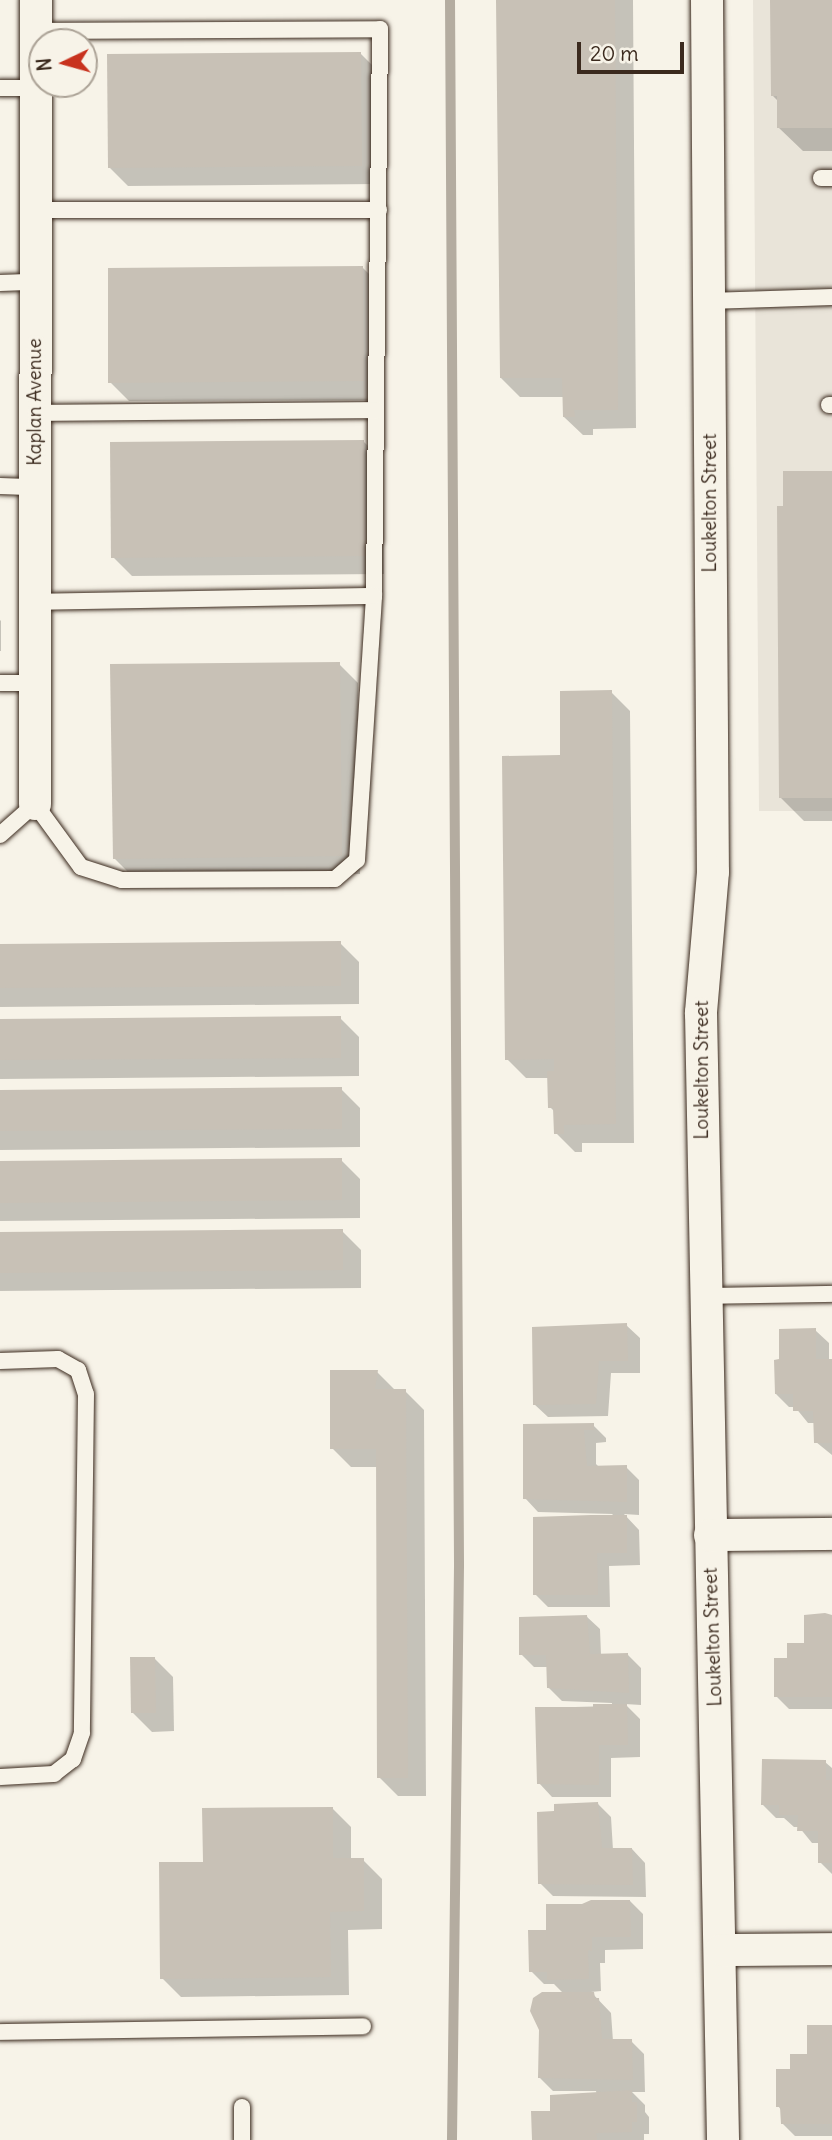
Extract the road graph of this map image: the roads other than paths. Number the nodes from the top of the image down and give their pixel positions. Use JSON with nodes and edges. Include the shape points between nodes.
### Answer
{"nodes":[{"id":1,"x":707,"y":0,"type":"edge"},
{"id":2,"x":36,"y":15,"type":"edge"},
{"id":3,"x":0,"y":88,"type":"edge"},
{"id":4,"x":28,"y":88,"type":"edge"},
{"id":5,"x":36,"y":98,"type":"edge"},
{"id":6,"x":35,"y":210,"type":"junction"},
{"id":7,"x":379,"y":210,"type":"junction"},
{"id":8,"x":34,"y":282,"type":"junction"},
{"id":9,"x":0,"y":283,"type":"edge"},
{"id":10,"x":832,"y":297,"type":"edge"},
{"id":11,"x":709,"y":301,"type":"junction"},
{"id":12,"x":376,"y":410,"type":"junction"},
{"id":13,"x":35,"y":413,"type":"junction"},
{"id":14,"x":0,"y":486,"type":"edge"},
{"id":15,"x":35,"y":487,"type":"junction"},
{"id":16,"x":374,"y":596,"type":"junction"},
{"id":17,"x":35,"y":602,"type":"junction"},
{"id":18,"x":0,"y":683,"type":"edge"},
{"id":19,"x":35,"y":683,"type":"junction"},
{"id":20,"x":35,"y":804,"type":"junction"},
{"id":21,"x":0,"y":835,"type":"edge"},
{"id":22,"x":832,"y":1294,"type":"edge"},
{"id":23,"x":704,"y":1296,"type":"junction"},
{"id":24,"x":0,"y":1362,"type":"edge"},
{"id":25,"x":832,"y":1534,"type":"edge"},
{"id":26,"x":710,"y":1535,"type":"junction"},
{"id":27,"x":0,"y":1777,"type":"edge"},
{"id":28,"x":832,"y":1949,"type":"edge"},
{"id":29,"x":722,"y":1950,"type":"junction"},
{"id":30,"x":363,"y":2026,"type":"dead end"},
{"id":31,"x":0,"y":2032,"type":"edge"},
{"id":32,"x":243,"y":2107,"type":"dead end"},
{"id":33,"x":242,"y":2140,"type":"edge"},
{"id":34,"x":723,"y":2140,"type":"edge"}],
"edges":[{"from":1,"to":11,"type":"street","name":"Loukelton Street"},
{"from":2,"to":7,"type":"lane","via":[[380,29]]},
{"from":3,"to":4,"type":"lane"},
{"from":5,"to":6,"type":"street","name":"Kaplan Avenue"},
{"from":6,"to":7,"type":"lane"},
{"from":6,"to":8,"type":"street","name":"Kaplan Avenue"},
{"from":7,"to":12,"type":"lane"},
{"from":8,"to":9,"type":"lane"},
{"from":8,"to":13,"type":"street","name":"Kaplan Avenue"},
{"from":10,"to":11,"type":"lane"},
{"from":11,"to":23,"type":"street","name":"Loukelton Street","via":[[713,872],[701,1013]]},
{"from":12,"to":13,"type":"lane"},
{"from":12,"to":16,"type":"lane"},
{"from":13,"to":15,"type":"street","name":"Kaplan Avenue"},
{"from":14,"to":15,"type":"lane"},
{"from":15,"to":17,"type":"street","name":"Kaplan Avenue"},
{"from":16,"to":17,"type":"lane"},
{"from":16,"to":20,"type":"lane","via":[[357,860],[335,879],[122,880],[81,867]]},
{"from":17,"to":19,"type":"street","name":"Kaplan Avenue"},
{"from":18,"to":19,"type":"lane"},
{"from":19,"to":20,"type":"street","name":"Kaplan Avenue"},
{"from":20,"to":21,"type":"lane"},
{"from":22,"to":23,"type":"lane"},
{"from":23,"to":26,"type":"street","name":"Loukelton Street"},
{"from":24,"to":27,"type":"lane","via":[[58,1359],[78,1370],[86,1394],[82,1734],[73,1759],[54,1774]]},
{"from":25,"to":26,"type":"street"},
{"from":26,"to":29,"type":"street","name":"Loukelton Street"},
{"from":28,"to":29,"type":"street"},
{"from":29,"to":34,"type":"street","name":"Loukelton Street"},
{"from":30,"to":31,"type":"lane"},
{"from":32,"to":33,"type":"lane"}]}
